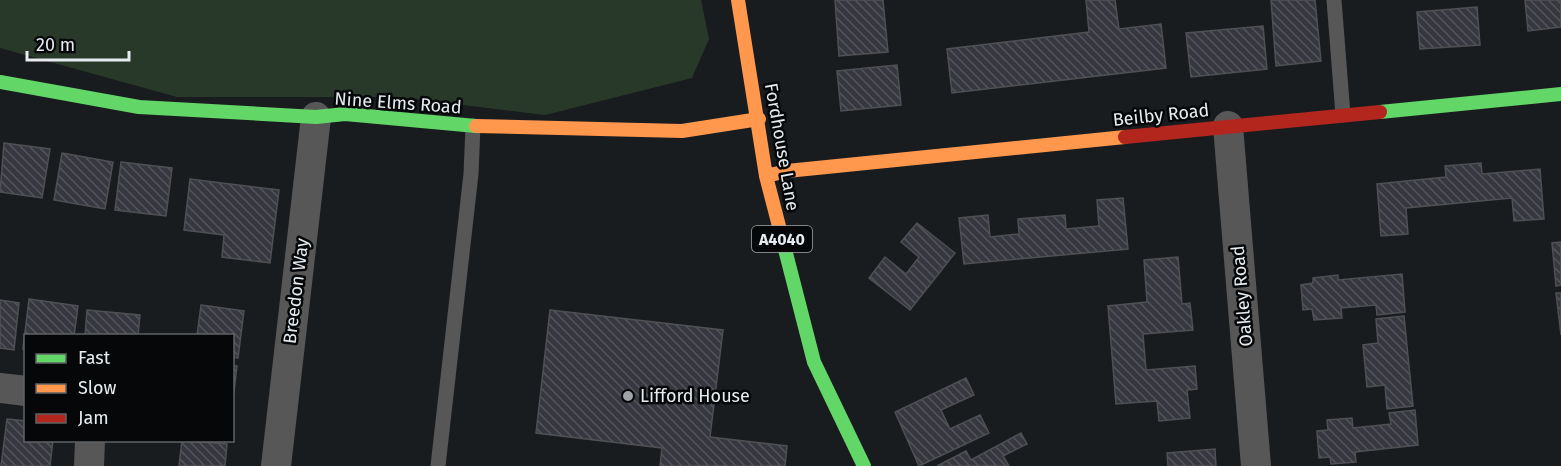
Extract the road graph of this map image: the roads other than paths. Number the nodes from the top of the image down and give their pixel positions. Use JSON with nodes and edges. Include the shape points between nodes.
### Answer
{"nodes":[{"id":1,"x":738,"y":0,"type":"edge"},
{"id":2,"x":1334,"y":0,"type":"edge"},
{"id":3,"x":0,"y":82,"type":"edge"},
{"id":4,"x":1561,"y":94,"type":"edge"},
{"id":5,"x":1343,"y":115,"type":"junction"},
{"id":6,"x":316,"y":117,"type":"junction"},
{"id":7,"x":759,"y":119,"type":"junction"},
{"id":8,"x":473,"y":126,"type":"junction"},
{"id":9,"x":1227,"y":126,"type":"junction"},
{"id":10,"x":766,"y":176,"type":"junction"},
{"id":11,"x":0,"y":388,"type":"edge"},
{"id":12,"x":24,"y":391,"type":"edge"},
{"id":13,"x":90,"y":442,"type":"edge"},
{"id":14,"x":89,"y":466,"type":"edge"},
{"id":15,"x":276,"y":466,"type":"edge"},
{"id":16,"x":438,"y":466,"type":"edge"},
{"id":17,"x":864,"y":466,"type":"edge"},
{"id":18,"x":1257,"y":466,"type":"edge"}],
"edges":[{"from":1,"to":7,"type":"street","name":"Fordhouse Lane","number":"A4040"},
{"from":2,"to":5,"type":"lane"},
{"from":3,"to":6,"type":"street","name":"Nine Elms Road","via":[[139,106]]},
{"from":4,"to":5,"type":"street","name":"Beilby Road"},
{"from":5,"to":9,"type":"street","name":"Beilby Road"},
{"from":6,"to":8,"type":"street","name":"Nine Elms Road","via":[[345,114]]},
{"from":6,"to":15,"type":"street","name":"Breedon Way"},
{"from":7,"to":8,"type":"street","name":"Nine Elms Road","via":[[682,131]]},
{"from":7,"to":10,"type":"street","name":"Fordhouse Lane","number":"A4040"},
{"from":8,"to":16,"type":"lane"},
{"from":9,"to":10,"type":"street","name":"Beilby Road"},
{"from":9,"to":18,"type":"street","name":"Oakley Road"},
{"from":10,"to":17,"type":"street","name":"Fordhouse Lane","number":"A4040","via":[[814,362]]},
{"from":11,"to":12,"type":"street"},
{"from":13,"to":14,"type":"street"}]}
